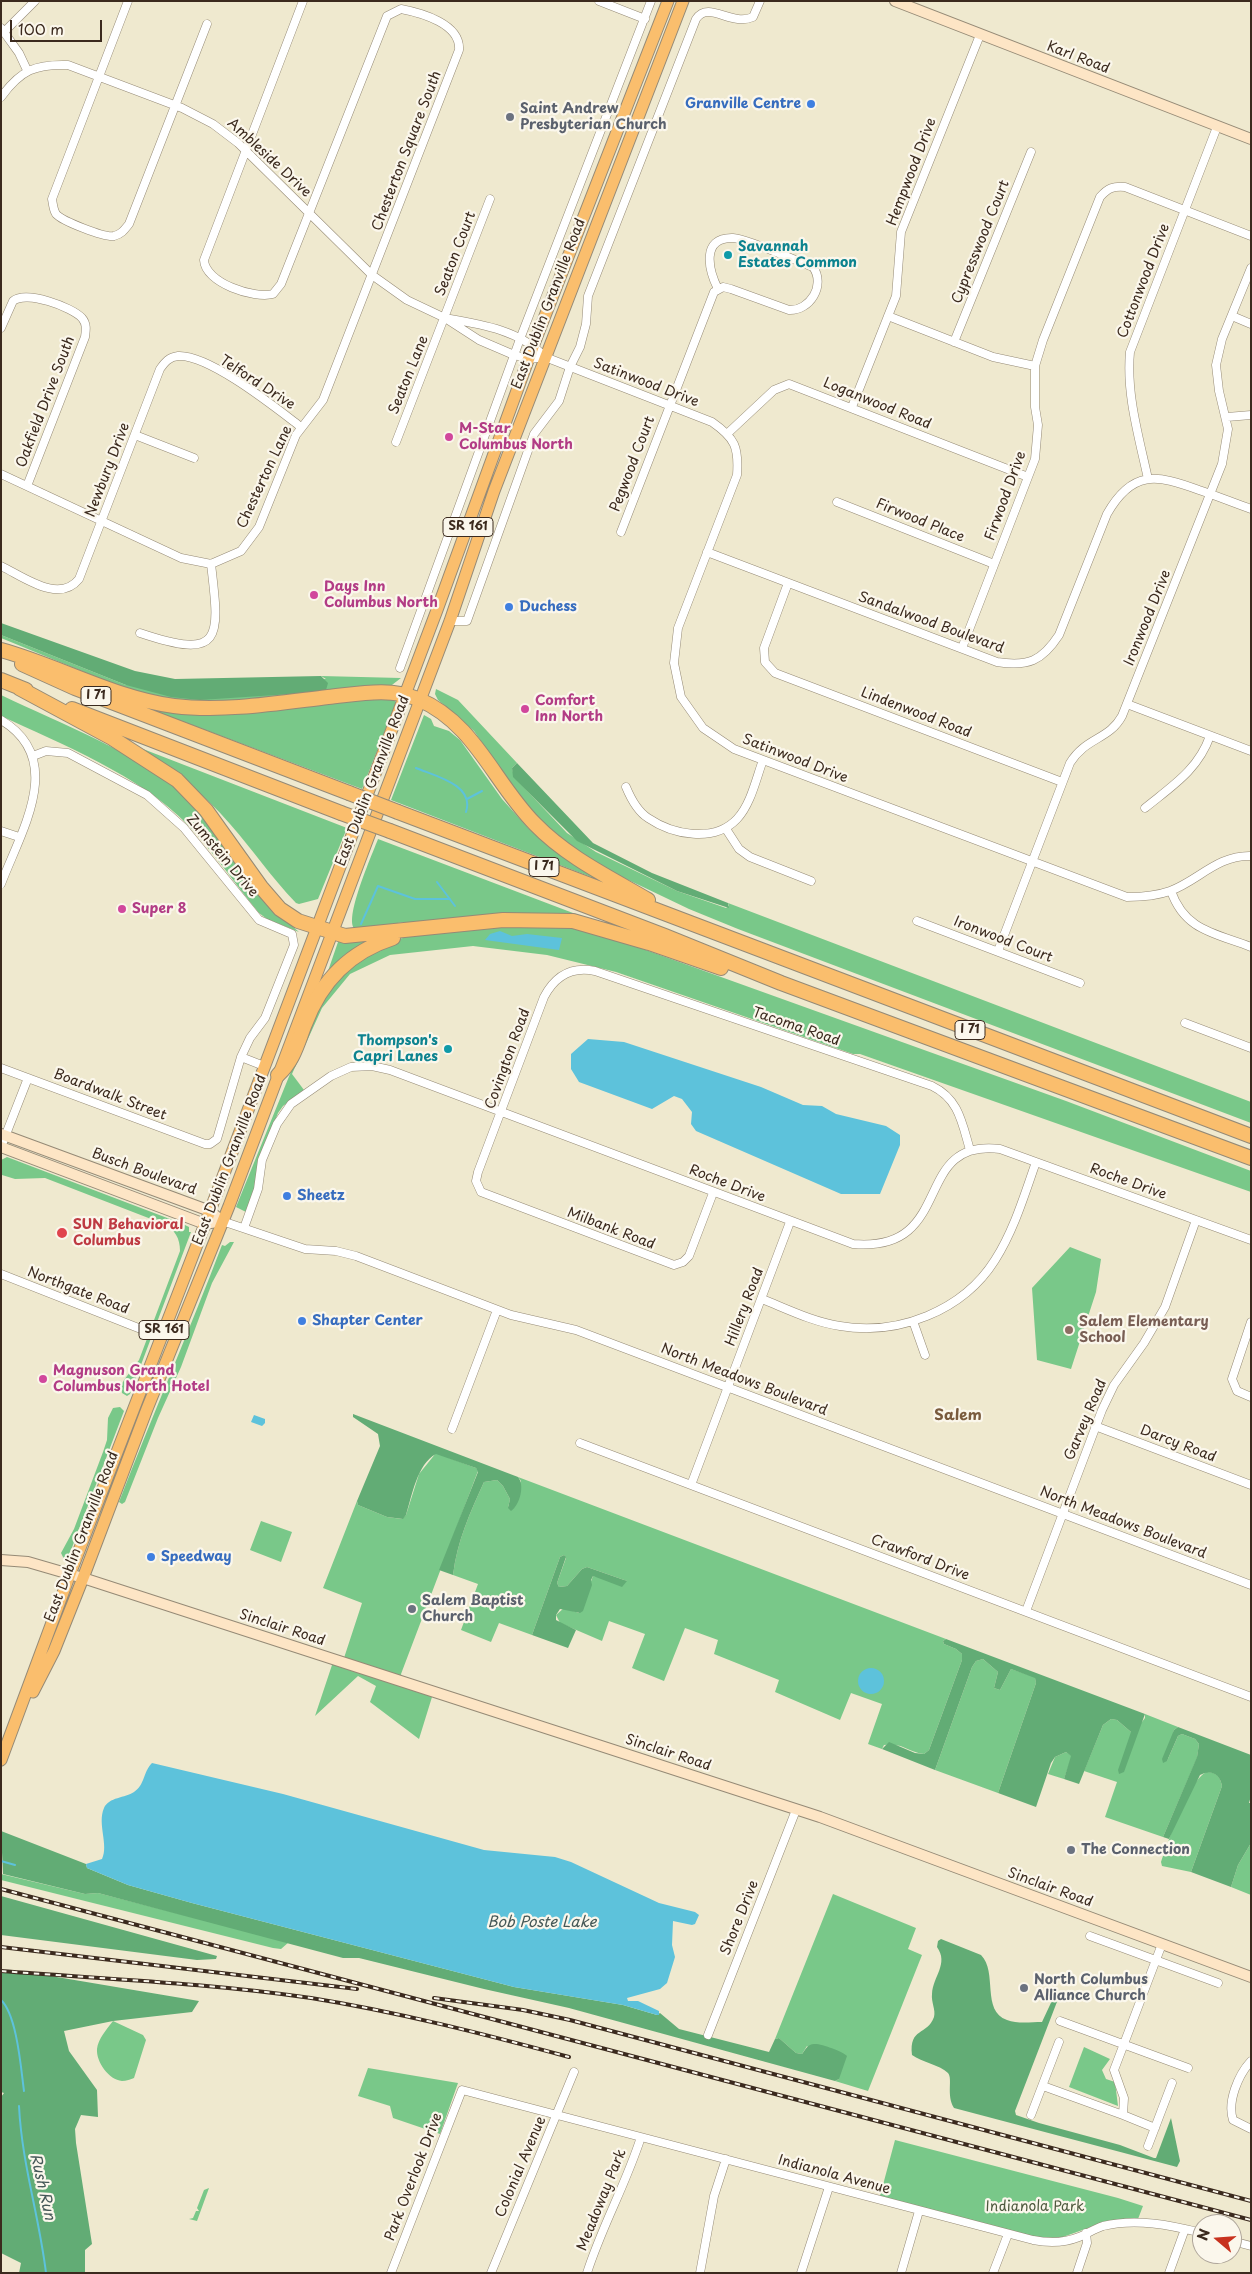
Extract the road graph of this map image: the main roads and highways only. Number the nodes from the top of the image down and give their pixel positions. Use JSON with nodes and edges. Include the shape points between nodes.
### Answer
{"nodes":[{"id":1,"x":668,"y":1,"type":"edge"},
{"id":2,"x":683,"y":1,"type":"edge"},
{"id":3,"x":895,"y":1,"type":"edge"},
{"id":4,"x":1251,"y":139,"type":"edge"},
{"id":5,"x":1,"y":650,"type":"edge"},
{"id":6,"x":1,"y":654,"type":"edge"},
{"id":7,"x":1,"y":680,"type":"edge"},
{"id":8,"x":20,"y":688,"type":"junction"},
{"id":9,"x":406,"y":694,"type":"junction"},
{"id":10,"x":420,"y":699,"type":"junction"},
{"id":11,"x":690,"y":923,"type":"junction"},
{"id":12,"x":316,"y":928,"type":"junction"},
{"id":13,"x":412,"y":931,"type":"junction"},
{"id":14,"x":331,"y":933,"type":"junction"},
{"id":15,"x":820,"y":997,"type":"junction"},
{"id":16,"x":278,"y":1075,"type":"junction"},
{"id":17,"x":3,"y":1135,"type":"edge"},
{"id":18,"x":1251,"y":1136,"type":"edge"},
{"id":19,"x":1,"y":1147,"type":"edge"},
{"id":20,"x":1251,"y":1158,"type":"edge"},
{"id":21,"x":210,"y":1211,"type":"junction"},
{"id":22,"x":222,"y":1222,"type":"junction"},
{"id":23,"x":205,"y":1224,"type":"junction"},
{"id":24,"x":1,"y":1560,"type":"edge"},
{"id":25,"x":70,"y":1574,"type":"junction"},
{"id":26,"x":83,"y":1578,"type":"junction"},
{"id":27,"x":12,"y":1731,"type":"junction"},
{"id":28,"x":1,"y":1760,"type":"edge"},
{"id":29,"x":1251,"y":1977,"type":"edge"}],
"edges":[{"from":1,"to":9,"type":"main road","name":"East Dublin Granville Road","number":"SR 161","via":[[528,359]]},
{"from":2,"to":10,"type":"main road","name":"East Dublin Granville Road","number":"SR 161","via":[[494,491]]},
{"from":3,"to":4,"type":"main road","name":"Karl Road"},
{"from":5,"to":9,"type":"highway","via":[[132,696],[173,706],[232,707],[368,693]]},
{"from":6,"to":11,"type":"highway","number":"I 71","bridge":true,"via":[[75,688]]},
{"from":7,"to":8,"type":"highway","number":"I 71"},
{"from":8,"to":12,"type":"highway","via":[[120,743],[177,780],[206,810],[275,903],[298,921]]},
{"from":8,"to":15,"type":"highway","number":"I 71","bridge":true},
{"from":9,"to":10,"type":"highway"},
{"from":9,"to":12,"type":"main road","name":"East Dublin Granville Road","number":"SR 161"},
{"from":10,"to":11,"type":"highway","via":[[457,723],[534,823],[551,839],[581,861]]},
{"from":10,"to":14,"type":"main road","name":"East Dublin Granville Road","number":"SR 161"},
{"from":11,"to":18,"type":"highway","number":"I 71"},
{"from":12,"to":14,"type":"highway"},
{"from":12,"to":21,"type":"main road","name":"East Dublin Granville Road","number":"SR 161"},
{"from":13,"to":14,"type":"highway","via":[[358,936]]},
{"from":13,"to":15,"type":"highway","via":[[503,920],[573,921]]},
{"from":13,"to":16,"type":"highway","via":[[361,952],[328,979],[312,1005],[290,1063]]},
{"from":14,"to":16,"type":"main road","name":"East Dublin Granville Road","number":"SR 161"},
{"from":15,"to":20,"type":"highway","number":"I 71"},
{"from":16,"to":22,"type":"main road","name":"East Dublin Granville Road","number":"SR 161"},
{"from":17,"to":21,"type":"main road","name":"Busch Boulevard"},
{"from":19,"to":23,"type":"main road","name":"Busch Boulevard"},
{"from":21,"to":22,"type":"main road","name":"Busch Boulevard"},
{"from":21,"to":23,"type":"main road","name":"East Dublin Granville Road","number":"SR 161"},
{"from":22,"to":23,"type":"main road","name":"Busch Boulevard"},
{"from":22,"to":26,"type":"main road","name":"East Dublin Granville Road","number":"SR 161"},
{"from":23,"to":25,"type":"main road","name":"East Dublin Granville Road","number":"SR 161"},
{"from":24,"to":25,"type":"main road","name":"Sinclair Road","via":[[28,1562]]},
{"from":25,"to":26,"type":"main road","name":"Sinclair Road"},
{"from":25,"to":27,"type":"main road","name":"East Dublin Granville Road","number":"SR 161"},
{"from":26,"to":27,"type":"main road","name":"East Dublin Granville Road","number":"SR 161","via":[[54,1651]]},
{"from":26,"to":29,"type":"main road","name":"Sinclair Road","via":[[796,1810]]},
{"from":27,"to":28,"type":"main road","name":"East Dublin Granville Road","number":"SR 161"}]}
